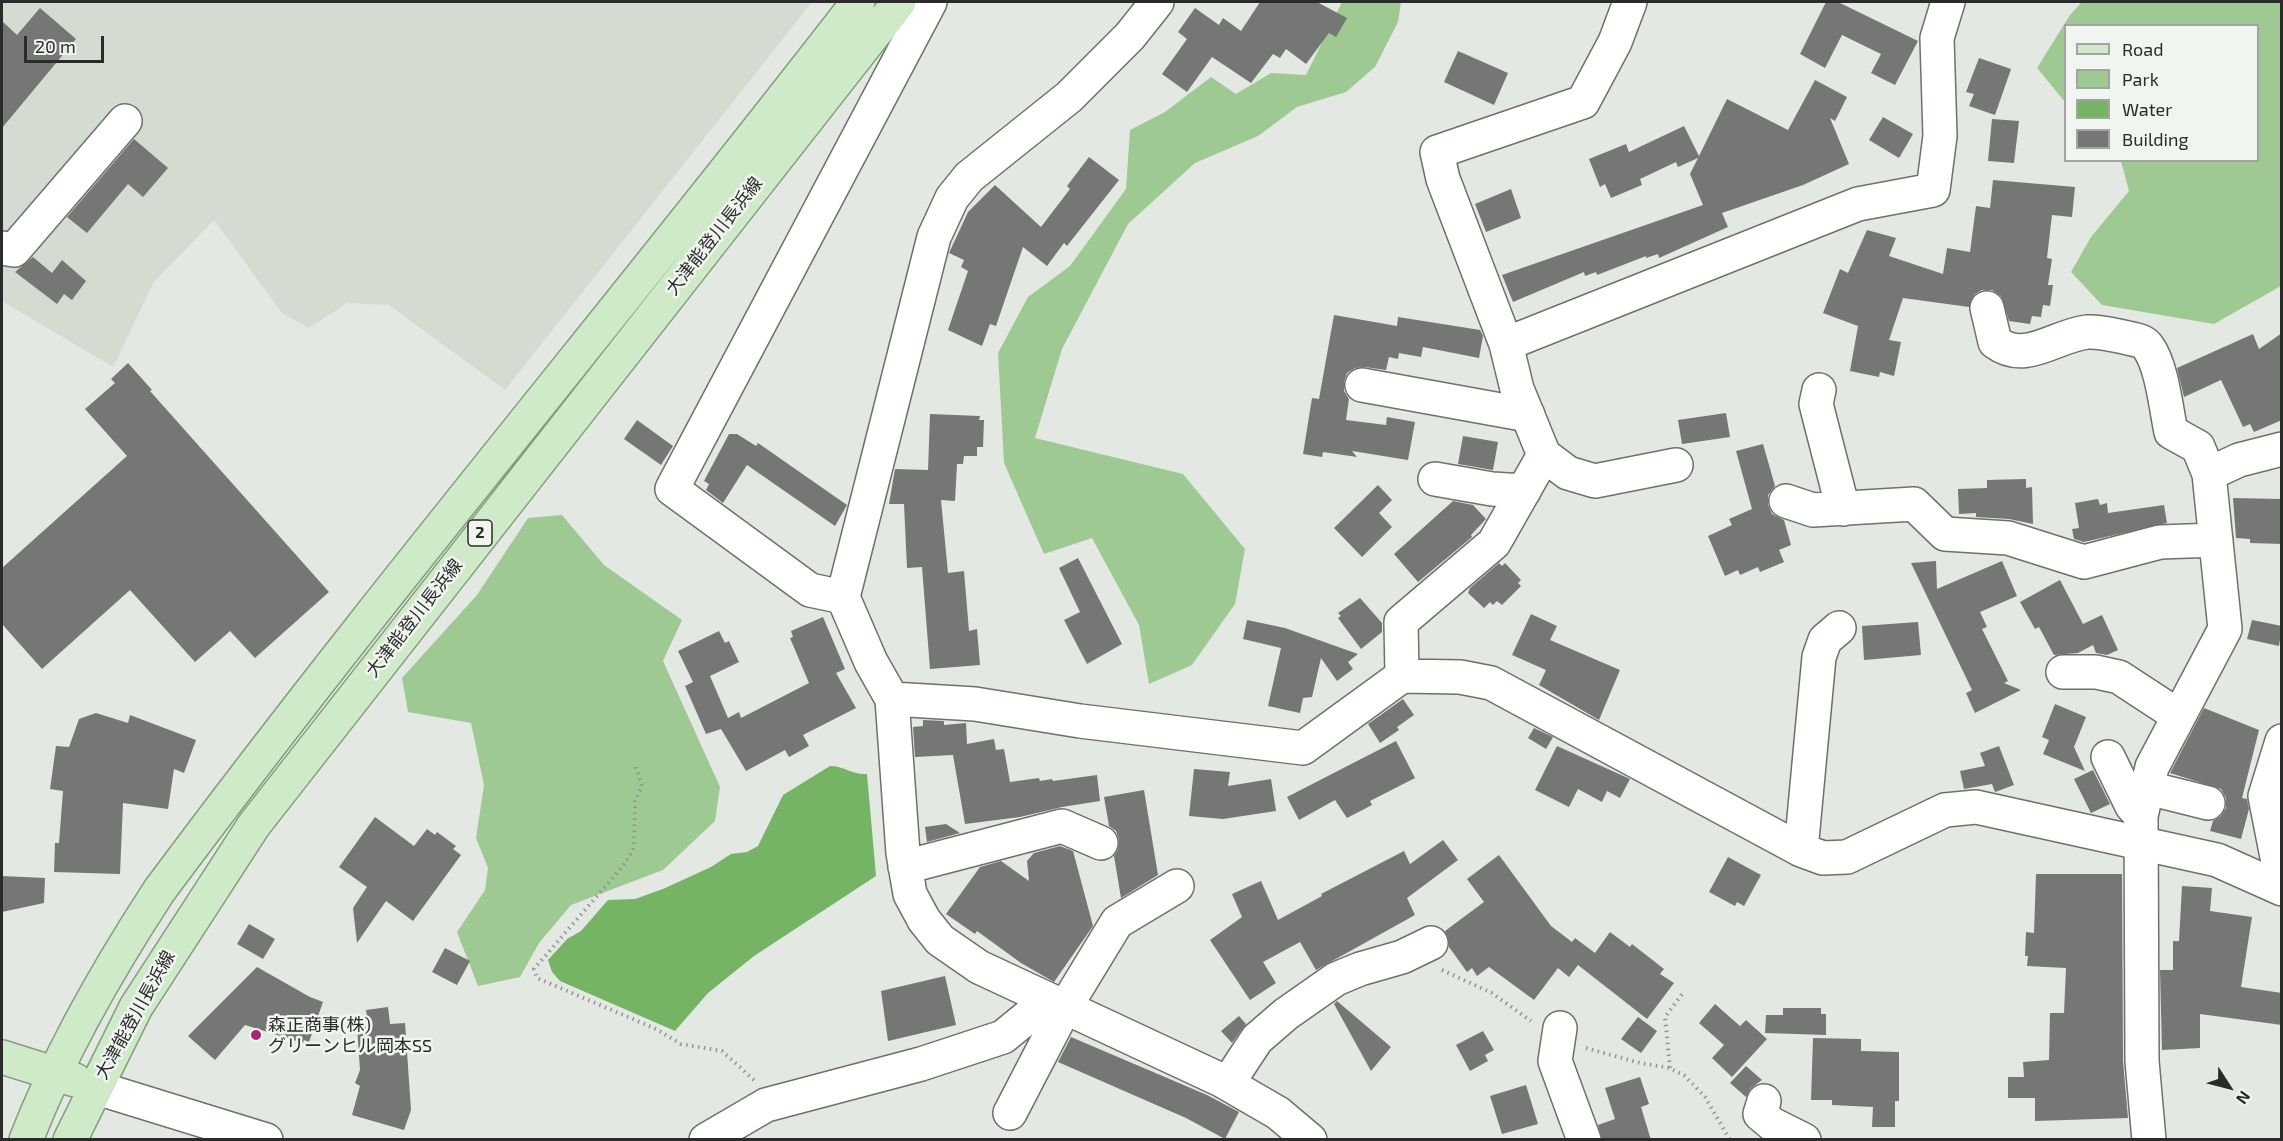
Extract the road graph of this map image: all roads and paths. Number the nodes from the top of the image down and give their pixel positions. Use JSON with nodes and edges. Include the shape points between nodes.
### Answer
{"nodes":[{"id":1,"x":858,"y":2,"type":"edge"},
{"id":2,"x":899,"y":2,"type":"edge"},
{"id":3,"x":930,"y":2,"type":"edge"},
{"id":4,"x":1156,"y":2,"type":"edge"},
{"id":5,"x":1630,"y":2,"type":"edge"},
{"id":6,"x":1948,"y":2,"type":"edge"},
{"id":7,"x":125,"y":121,"type":"dead end"},
{"id":8,"x":2,"y":248,"type":"edge"},
{"id":9,"x":1987,"y":308,"type":"dead end"},
{"id":10,"x":1506,"y":344,"type":"junction"},
{"id":11,"x":1362,"y":385,"type":"dead end"},
{"id":12,"x":1819,"y":390,"type":"dead end"},
{"id":13,"x":1528,"y":415,"type":"junction"},
{"id":14,"x":2282,"y":449,"type":"edge"},
{"id":15,"x":1544,"y":455,"type":"junction"},
{"id":16,"x":1676,"y":465,"type":"dead end"},
{"id":17,"x":2209,"y":474,"type":"junction"},
{"id":18,"x":1435,"y":478,"type":"dead end"},
{"id":19,"x":1524,"y":490,"type":"junction"},
{"id":20,"x":1786,"y":501,"type":"dead end"},
{"id":21,"x":1843,"y":509,"type":"junction"},
{"id":22,"x":2216,"y":540,"type":"junction"},
{"id":23,"x":843,"y":597,"type":"junction"},
{"id":24,"x":1839,"y":628,"type":"dead end"},
{"id":25,"x":2063,"y":672,"type":"dead end"},
{"id":26,"x":1402,"y":676,"type":"junction"},
{"id":27,"x":892,"y":699,"type":"junction"},
{"id":28,"x":2178,"y":715,"type":"junction"},
{"id":29,"x":2282,"y":741,"type":"edge"},
{"id":30,"x":2109,"y":757,"type":"dead end"},
{"id":31,"x":636,"y":767,"type":"dead end"},
{"id":32,"x":2208,"y":803,"type":"dead end"},
{"id":33,"x":2143,"y":816,"type":"junction"},
{"id":34,"x":1101,"y":843,"type":"dead end"},
{"id":35,"x":1801,"y":850,"type":"junction"},
{"id":36,"x":905,"y":867,"type":"junction"},
{"id":37,"x":1177,"y":886,"type":"dead end"},
{"id":38,"x":2280,"y":888,"type":"edge"},
{"id":39,"x":1431,"y":943,"type":"dead end"},
{"id":40,"x":1683,"y":993,"type":"dead end"},
{"id":41,"x":1056,"y":1005,"type":"junction"},
{"id":42,"x":1560,"y":1028,"type":"dead end"},
{"id":43,"x":2,"y":1057,"type":"edge"},
{"id":44,"x":1670,"y":1068,"type":"dead end"},
{"id":45,"x":55,"y":1073,"type":"junction"},
{"id":46,"x":1228,"y":1083,"type":"junction"},
{"id":47,"x":94,"y":1087,"type":"junction"},
{"id":48,"x":1764,"y":1101,"type":"dead end"},
{"id":49,"x":776,"y":1103,"type":"junction"},
{"id":50,"x":1010,"y":1113,"type":"dead end"},
{"id":51,"x":26,"y":1140,"type":"edge"},
{"id":52,"x":70,"y":1140,"type":"edge"},
{"id":53,"x":266,"y":1140,"type":"edge"},
{"id":54,"x":706,"y":1140,"type":"edge"},
{"id":55,"x":1310,"y":1140,"type":"edge"},
{"id":56,"x":1584,"y":1140,"type":"edge"},
{"id":57,"x":1803,"y":1140,"type":"edge"},
{"id":58,"x":2149,"y":1140,"type":"edge"}],
"edges":[{"from":1,"to":45,"type":"main road","name":"大津能登川長浜線","number":"2","via":[[210,821],[119,951]]},
{"from":2,"to":47,"type":"main road","name":"大津能登川長浜線","number":"2","via":[[254,825],[146,989]]},
{"from":3,"to":23,"type":"street","via":[[672,489],[810,590]]},
{"from":4,"to":23,"type":"street","via":[[1130,36],[1069,97],[969,177],[952,198],[934,237]]},
{"from":5,"to":10,"type":"street","via":[[1615,42],[1583,102],[1437,152],[1443,179]]},
{"from":6,"to":10,"type":"street","via":[[1937,38],[1940,135],[1933,190],[1857,204]]},
{"from":7,"to":8,"type":"street","via":[[14,250]]},
{"from":9,"to":17,"type":"street","via":[[1995,342],[2008,351],[2028,351],[2085,332],[2104,332],[2144,342],[2150,349],[2163,391],[2170,432],[2198,447]]},
{"from":10,"to":13,"type":"street"},
{"from":11,"to":13,"type":"street"},
{"from":12,"to":21,"type":"street","via":[[1816,404]]},
{"from":13,"to":15,"type":"street"},
{"from":14,"to":17,"type":"street","via":[[2239,460]]},
{"from":15,"to":16,"type":"street","via":[[1568,473],[1595,481]]},
{"from":15,"to":19,"type":"street"},
{"from":17,"to":22,"type":"street"},
{"from":18,"to":19,"type":"street","via":[[1492,489]]},
{"from":19,"to":26,"type":"street","via":[[1494,543],[1401,622]]},
{"from":20,"to":21,"type":"street","via":[[1814,510]]},
{"from":21,"to":22,"type":"street","via":[[1914,504],[1945,534],[2008,538],[2084,562],[2160,542]]},
{"from":22,"to":28,"type":"street","via":[[2224,629]]},
{"from":23,"to":27,"type":"street"},
{"from":24,"to":35,"type":"street","via":[[1824,640],[1819,657]]},
{"from":25,"to":28,"type":"street","via":[[2119,677]]},
{"from":26,"to":27,"type":"street","via":[[1304,748],[975,704]]},
{"from":26,"to":35,"type":"street","via":[[1460,677],[1491,683]]},
{"from":27,"to":36,"type":"street"},
{"from":28,"to":33,"type":"street","via":[[2152,767]]},
{"from":29,"to":38,"type":"street","via":[[2265,796]]},
{"from":30,"to":33,"type":"street","via":[[2132,806]]},
{"from":31,"to":49,"type":"path","via":[[642,786],[635,801],[634,848],[534,969],[537,978],[656,1029],[681,1044],[722,1051]]},
{"from":32,"to":33,"type":"street"},
{"from":33,"to":35,"type":"street","via":[[1976,807],[1945,810],[1847,857],[1823,858]]},
{"from":33,"to":38,"type":"street","via":[[2217,860]]},
{"from":33,"to":58,"type":"street","via":[[2142,1061]]},
{"from":34,"to":36,"type":"street","via":[[1062,826]]},
{"from":36,"to":41,"type":"street","via":[[910,894],[940,940],[979,967]]},
{"from":37,"to":41,"type":"street","via":[[1118,922]]},
{"from":39,"to":46,"type":"street","via":[[1336,979],[1257,1039]]},
{"from":40,"to":44,"type":"path","via":[[1665,1017]]},
{"from":41,"to":46,"type":"street"},
{"from":41,"to":49,"type":"street","via":[[1003,1037],[921,1064]]},
{"from":41,"to":50,"type":"street"},
{"from":42,"to":56,"type":"street","via":[[1555,1061]]},
{"from":43,"to":45,"type":"main road"},
{"from":45,"to":47,"type":"main road"},
{"from":45,"to":51,"type":"main road","number":"2"},
{"from":46,"to":55,"type":"street","via":[[1278,1113]]},
{"from":47,"to":52,"type":"main road","number":"2"},
{"from":47,"to":53,"type":"street"},
{"from":48,"to":57,"type":"street","via":[[1760,1114]]},
{"from":49,"to":54,"type":"street"}]}
